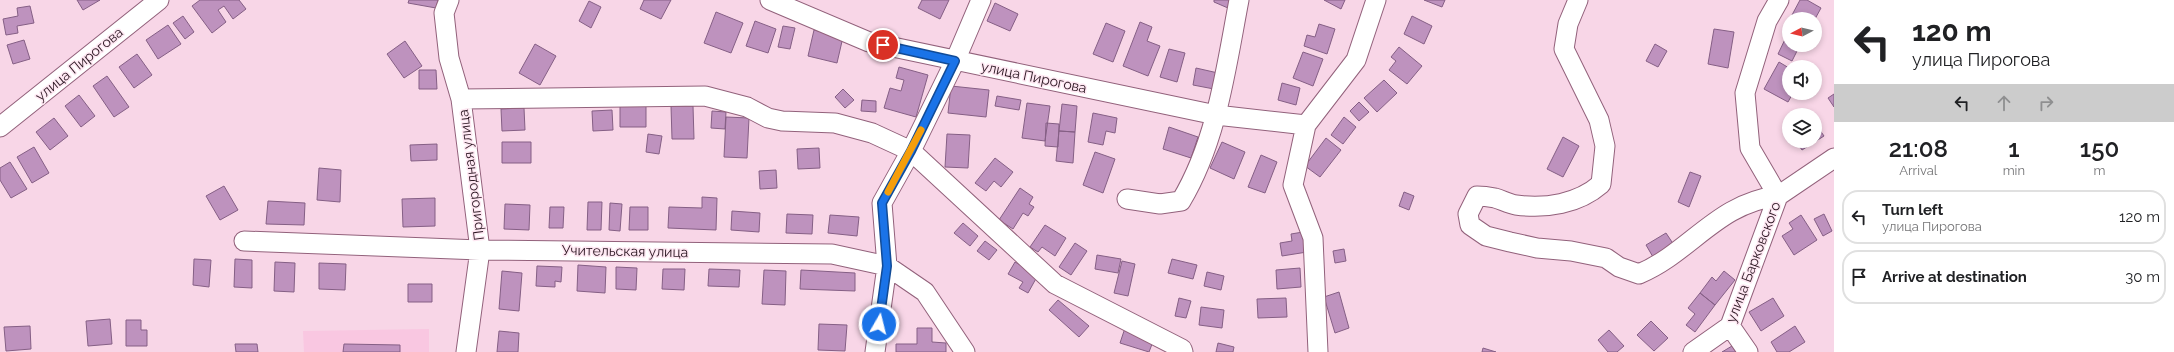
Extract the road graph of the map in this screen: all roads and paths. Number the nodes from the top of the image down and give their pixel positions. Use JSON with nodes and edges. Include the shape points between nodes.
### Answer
{"nodes":[{"id":1,"x":159,"y":0,"type":"edge"},
{"id":2,"x":449,"y":0,"type":"edge"},
{"id":3,"x":770,"y":0,"type":"edge"},
{"id":4,"x":981,"y":0,"type":"edge"},
{"id":5,"x":1239,"y":0,"type":"edge"},
{"id":6,"x":1376,"y":0,"type":"edge"},
{"id":7,"x":1578,"y":0,"type":"edge"},
{"id":8,"x":1779,"y":0,"type":"edge"},
{"id":9,"x":955,"y":61,"type":"junction"},
{"id":10,"x":461,"y":99,"type":"junction"},
{"id":11,"x":1216,"y":114,"type":"junction"},
{"id":12,"x":0,"y":124,"type":"edge"},
{"id":13,"x":1306,"y":125,"type":"junction"},
{"id":14,"x":911,"y":151,"type":"junction"},
{"id":15,"x":1834,"y":158,"type":"edge"},
{"id":16,"x":1778,"y":196,"type":"junction"},
{"id":17,"x":1128,"y":199,"type":"dead end"},
{"id":18,"x":244,"y":241,"type":"dead end"},
{"id":19,"x":480,"y":250,"type":"junction"},
{"id":20,"x":887,"y":266,"type":"junction"},
{"id":21,"x":1730,"y":326,"type":"junction"},
{"id":22,"x":466,"y":352,"type":"edge"},
{"id":23,"x":876,"y":352,"type":"edge"},
{"id":24,"x":965,"y":352,"type":"edge"},
{"id":25,"x":1183,"y":352,"type":"edge"},
{"id":26,"x":1318,"y":352,"type":"edge"},
{"id":27,"x":1693,"y":352,"type":"edge"},
{"id":28,"x":1748,"y":352,"type":"edge"}],
"edges":[{"from":1,"to":12,"type":"street","name":"улица Пирогова"},
{"from":2,"to":10,"type":"street","name":"Пригородная улица","via":[[444,13],[449,58]]},
{"from":3,"to":9,"type":"street","name":"улица Пирогова","via":[[868,42]]},
{"from":4,"to":9,"type":"street"},
{"from":5,"to":11,"type":"street"},
{"from":6,"to":13,"type":"street","via":[[1356,60]]},
{"from":7,"to":16,"type":"street","via":[[1568,24],[1564,49],[1599,120],[1605,146],[1601,184],[1576,200],[1553,204],[1515,205],[1477,196],[1468,214],[1470,225],[1486,236],[1510,242],[1606,258],[1619,267],[1639,274],[1674,255],[1725,214],[1760,198]]},
{"from":8,"to":16,"type":"street","via":[[1767,21],[1745,93],[1750,148]]},
{"from":9,"to":11,"type":"street","name":"улица Пирогова"},
{"from":9,"to":14,"type":"street"},
{"from":10,"to":14,"type":"street","via":[[705,96],[748,106],[768,118],[782,121],[835,123],[872,133]]},
{"from":10,"to":19,"type":"street","name":"Пригородная улица"},
{"from":11,"to":13,"type":"street","name":"улица Пирогова"},
{"from":11,"to":17,"type":"street","via":[[1194,180],[1181,201],[1160,204]]},
{"from":13,"to":26,"type":"street","via":[[1293,185],[1313,238]]},
{"from":14,"to":20,"type":"street","via":[[882,203]]},
{"from":14,"to":25,"type":"street","via":[[1055,284],[1182,348]]},
{"from":15,"to":16,"type":"street","name":"улица Барковского"},
{"from":16,"to":21,"type":"street","name":"улица Барковского"},
{"from":18,"to":19,"type":"street","name":"Учительская улица"},
{"from":19,"to":20,"type":"street","name":"Учительская улица","via":[[832,254]]},
{"from":19,"to":22,"type":"street","name":"Пригородная улица"},
{"from":20,"to":23,"type":"street"},
{"from":20,"to":24,"type":"street","name":"Учительская улица","via":[[925,292]]},
{"from":21,"to":27,"type":"street","name":"улица Барковского"},
{"from":21,"to":28,"type":"street"}]}
